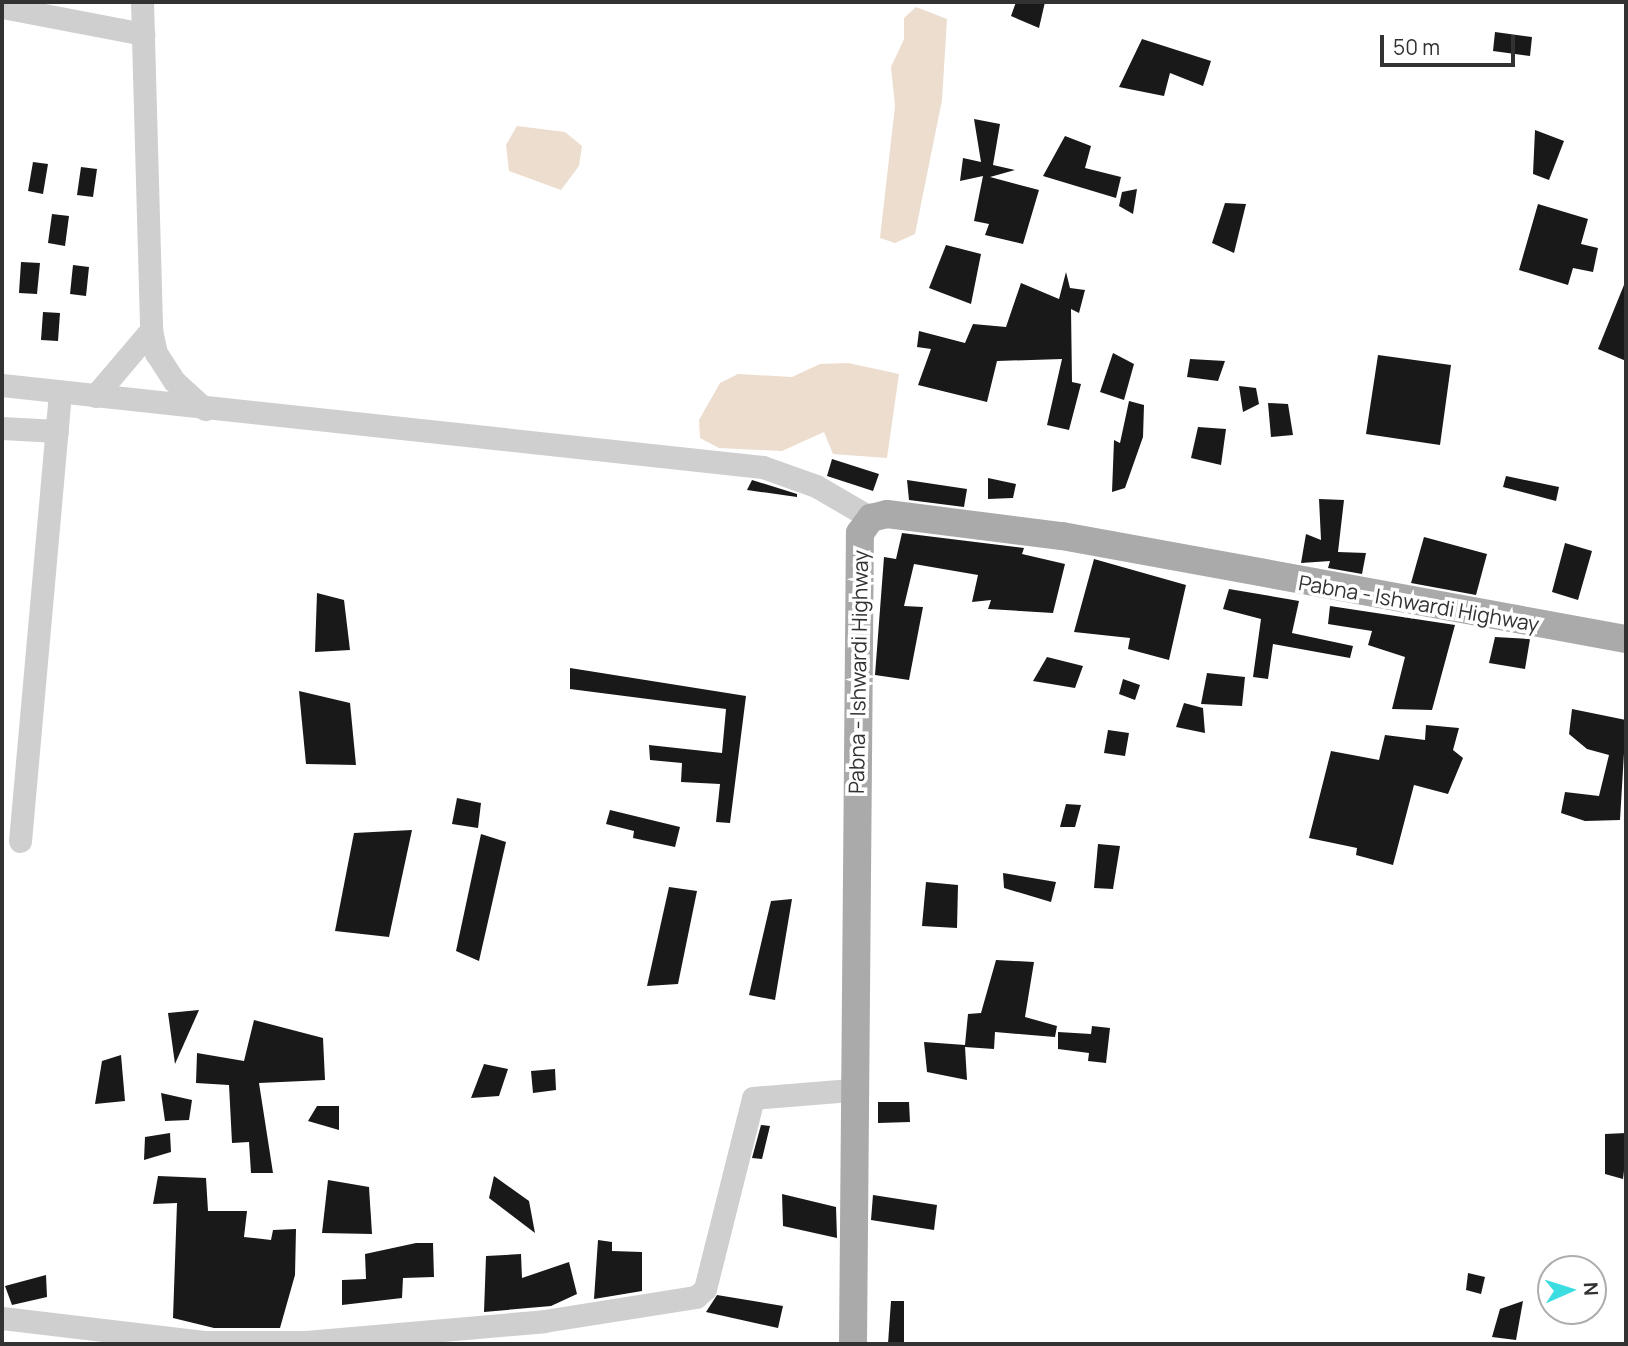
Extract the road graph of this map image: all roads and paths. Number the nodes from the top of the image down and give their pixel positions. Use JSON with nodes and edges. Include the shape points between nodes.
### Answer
{"nodes":[{"id":1,"x":142,"y":2,"type":"edge"},
{"id":2,"x":2,"y":7,"type":"edge"},
{"id":3,"x":143,"y":34,"type":"junction"},
{"id":4,"x":151,"y":330,"type":"junction"},
{"id":5,"x":2,"y":385,"type":"edge"},
{"id":6,"x":61,"y":391,"type":"junction"},
{"id":7,"x":96,"y":396,"type":"junction"},
{"id":8,"x":205,"y":409,"type":"junction"},
{"id":9,"x":2,"y":428,"type":"edge"},
{"id":10,"x":57,"y":431,"type":"junction"},
{"id":11,"x":870,"y":518,"type":"junction"},
{"id":12,"x":1626,"y":639,"type":"edge"},
{"id":13,"x":20,"y":841,"type":"dead end"},
{"id":14,"x":851,"y":1090,"type":"junction"},
{"id":15,"x":2,"y":1318,"type":"edge"},
{"id":16,"x":853,"y":1344,"type":"edge"}],
"edges":[{"from":1,"to":3,"type":"street"},
{"from":2,"to":3,"type":"street"},
{"from":3,"to":4,"type":"street"},
{"from":4,"to":7,"type":"street"},
{"from":4,"to":8,"type":"street","via":[[156,354],[174,381]]},
{"from":5,"to":6,"type":"street"},
{"from":6,"to":7,"type":"street"},
{"from":6,"to":10,"type":"street"},
{"from":7,"to":8,"type":"street"},
{"from":8,"to":11,"type":"street","via":[[763,467],[816,486]]},
{"from":9,"to":10,"type":"street"},
{"from":10,"to":13,"type":"street"},
{"from":11,"to":12,"type":"main road","name":"Pabna - Ishwardi Highway","via":[[1062,536]]},
{"from":11,"to":14,"type":"main road","name":"Pabna - Ishwardi Highway","via":[[860,533]]},
{"from":14,"to":15,"type":"street","via":[[752,1098],[705,1289],[696,1297],[544,1321],[306,1342],[204,1342]]},
{"from":14,"to":16,"type":"main road","name":"Pabna - Ishwardi Highway"}]}
